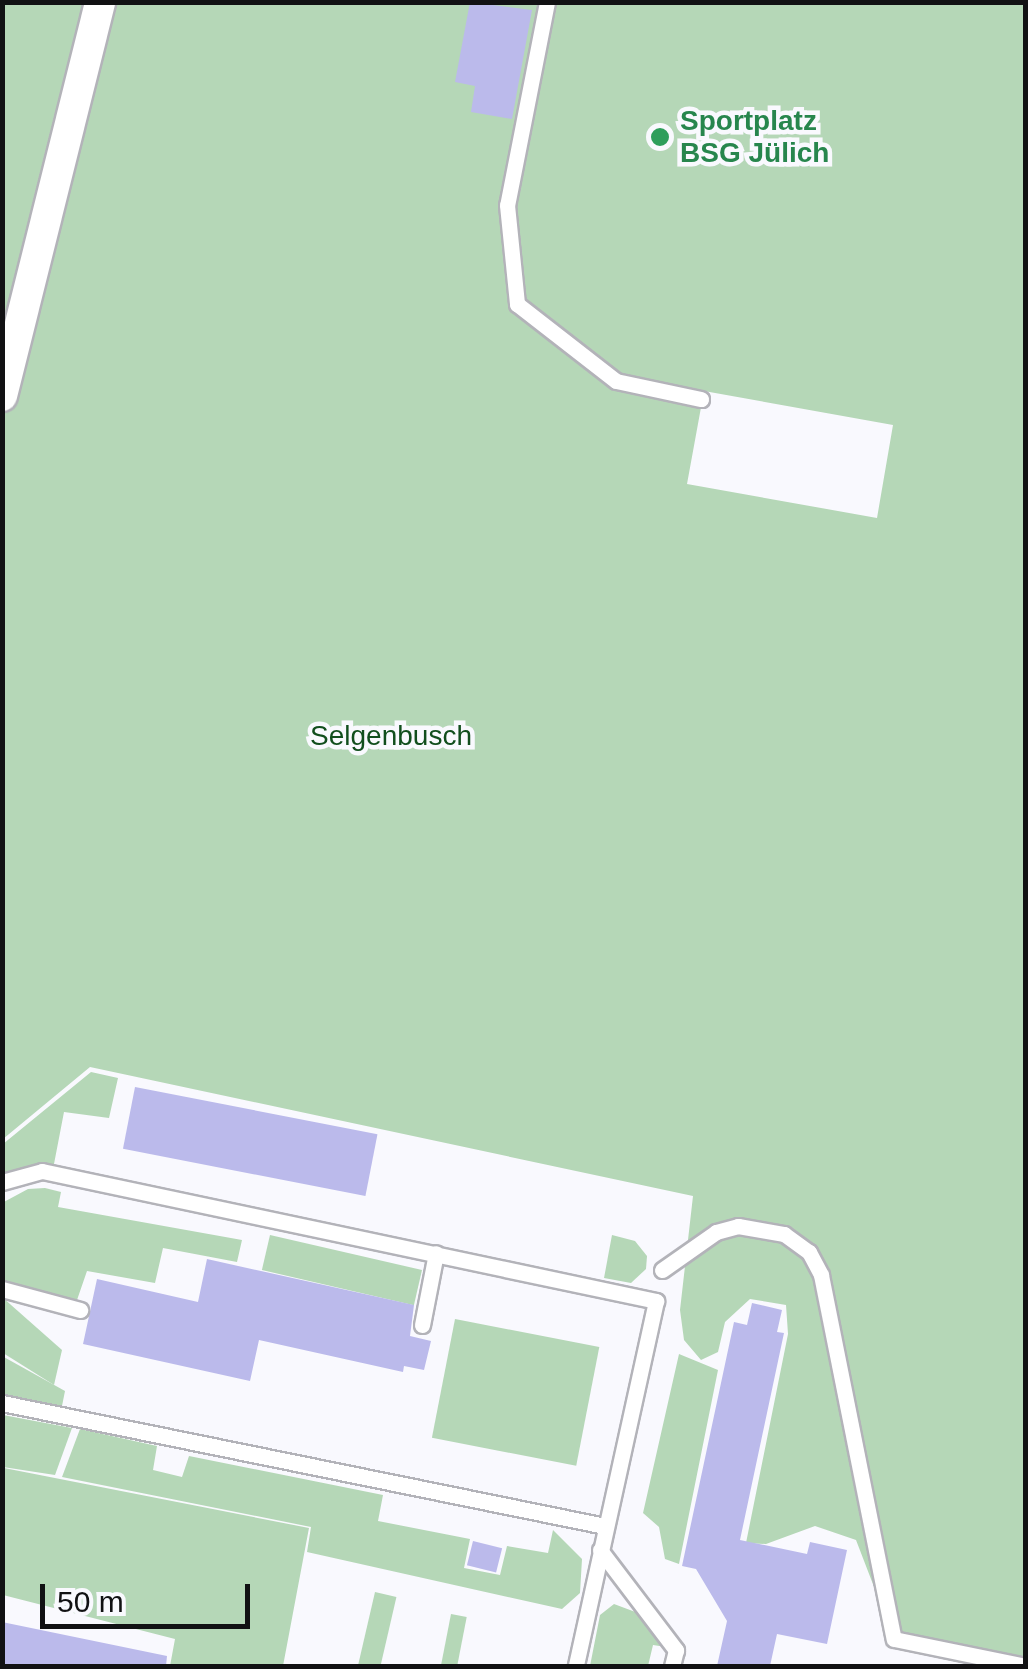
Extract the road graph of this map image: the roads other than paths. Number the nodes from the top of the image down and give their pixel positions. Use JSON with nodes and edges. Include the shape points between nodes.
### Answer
{"nodes":[{"id":1,"x":100,"y":2,"type":"edge"},
{"id":2,"x":547,"y":2,"type":"edge"},
{"id":3,"x":4,"y":379,"type":"edge"},
{"id":4,"x":701,"y":399,"type":"dead end"},
{"id":5,"x":2,"y":1182,"type":"edge"},
{"id":6,"x":436,"y":1253,"type":"junction"},
{"id":7,"x":662,"y":1270,"type":"dead end"},
{"id":8,"x":2,"y":1288,"type":"edge"},
{"id":9,"x":80,"y":1310,"type":"dead end"},
{"id":10,"x":422,"y":1325,"type":"dead end"},
{"id":11,"x":2,"y":1403,"type":"edge"},
{"id":12,"x":605,"y":1526,"type":"junction"},
{"id":13,"x":600,"y":1550,"type":"junction"},
{"id":14,"x":576,"y":1666,"type":"edge"},
{"id":15,"x":672,"y":1666,"type":"edge"},
{"id":16,"x":1026,"y":1666,"type":"edge"}],
"edges":[{"from":1,"to":3,"type":"street"},
{"from":2,"to":4,"type":"lane","via":[[508,205],[517,304],[616,381]]},
{"from":5,"to":6,"type":"lane","via":[[42,1171]]},
{"from":6,"to":10,"type":"lane"},
{"from":6,"to":12,"type":"lane","via":[[656,1301]]},
{"from":7,"to":16,"type":"lane","via":[[716,1232],[738,1226],[784,1234],[808,1252],[821,1275],[894,1639]]},
{"from":8,"to":9,"type":"lane"},
{"from":11,"to":12,"type":"lane"},
{"from":12,"to":13,"type":"lane"},
{"from":13,"to":14,"type":"lane"},
{"from":13,"to":15,"type":"lane","via":[[676,1650]]}]}
